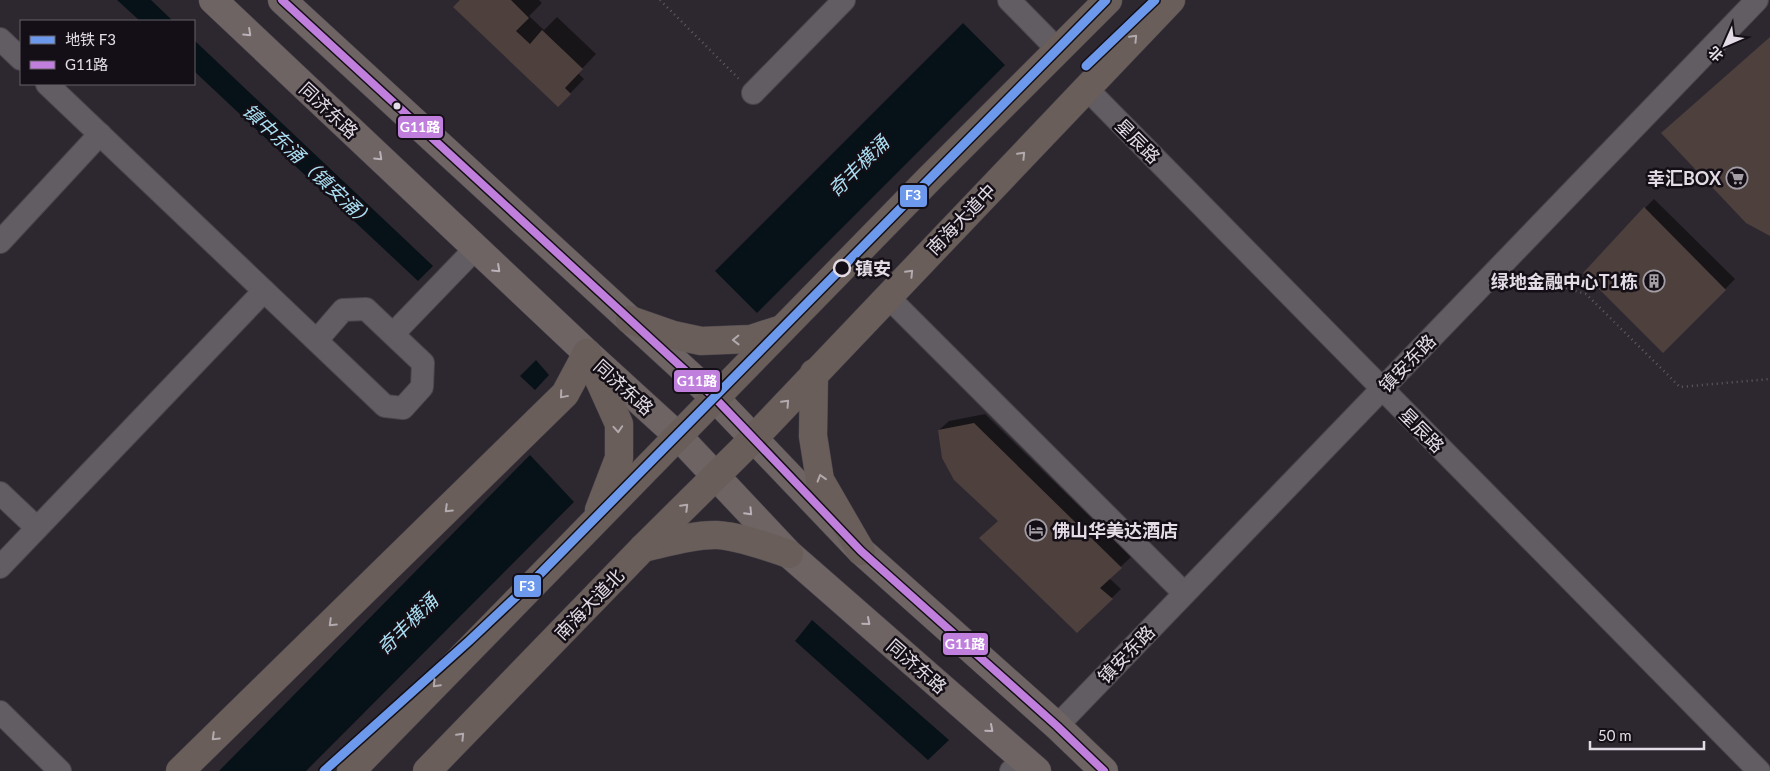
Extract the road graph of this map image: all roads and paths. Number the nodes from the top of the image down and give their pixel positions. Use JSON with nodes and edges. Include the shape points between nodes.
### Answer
{"nodes":[{"id":1,"x":213,"y":0,"type":"edge"},
{"id":2,"x":282,"y":0,"type":"edge"},
{"id":3,"x":660,"y":0,"type":"edge"},
{"id":4,"x":844,"y":0,"type":"edge"},
{"id":5,"x":1009,"y":0,"type":"edge"},
{"id":6,"x":1108,"y":0,"type":"edge"},
{"id":7,"x":1171,"y":0,"type":"edge"},
{"id":8,"x":1757,"y":0,"type":"edge"},
{"id":9,"x":1058,"y":50,"type":"junction"},
{"id":10,"x":48,"y":85,"type":"edge"},
{"id":11,"x":1086,"y":88,"type":"junction"},
{"id":12,"x":753,"y":93,"type":"joint"},
{"id":13,"x":100,"y":134,"type":"junction"},
{"id":14,"x":0,"y":242,"type":"edge"},
{"id":15,"x":476,"y":248,"type":"junction"},
{"id":16,"x":1498,"y":268,"type":"junction"},
{"id":17,"x":264,"y":291,"type":"junction"},
{"id":18,"x":888,"y":296,"type":"junction"},
{"id":19,"x":630,"y":320,"type":"junction"},
{"id":20,"x":783,"y":328,"type":"junction"},
{"id":21,"x":393,"y":334,"type":"junction"},
{"id":22,"x":317,"y":340,"type":"junction"},
{"id":23,"x":586,"y":353,"type":"junction"},
{"id":24,"x":814,"y":373,"type":"junction"},
{"id":25,"x":1770,"y":379,"type":"edge"},
{"id":26,"x":1382,"y":388,"type":"junction"},
{"id":27,"x":715,"y":398,"type":"junction"},
{"id":28,"x":678,"y":436,"type":"junction"},
{"id":29,"x":753,"y":439,"type":"junction"},
{"id":30,"x":715,"y":476,"type":"junction"},
{"id":31,"x":0,"y":493,"type":"edge"},
{"id":32,"x":596,"y":521,"type":"junction"},
{"id":33,"x":37,"y":528,"type":"junction"},
{"id":34,"x":643,"y":548,"type":"junction"},
{"id":35,"x":861,"y":551,"type":"junction"},
{"id":36,"x":789,"y":554,"type":"junction"},
{"id":37,"x":0,"y":567,"type":"edge"},
{"id":38,"x":1184,"y":593,"type":"junction"},
{"id":39,"x":0,"y":712,"type":"edge"},
{"id":40,"x":1057,"y":726,"type":"junction"},
{"id":41,"x":1024,"y":767,"type":"edge"},
{"id":42,"x":60,"y":771,"type":"edge"},
{"id":43,"x":180,"y":771,"type":"edge"},
{"id":44,"x":351,"y":771,"type":"edge"},
{"id":45,"x":427,"y":771,"type":"edge"},
{"id":46,"x":1104,"y":771,"type":"edge"},
{"id":47,"x":1759,"y":771,"type":"edge"}],
"edges":[{"from":1,"to":15,"type":"main road","name":"同济东路","one_way":true},
{"from":2,"to":19,"type":"main road"},
{"from":3,"to":12,"type":"path"},
{"from":4,"to":12,"type":"street"},
{"from":5,"to":9,"type":"street"},
{"from":6,"to":9,"type":"highway"},
{"from":11,"to":7,"type":"highway","name":"南海大道中","one_way":true},
{"from":8,"to":16,"type":"street","name":"镇安东路"},
{"from":9,"to":20,"type":"highway"},
{"from":10,"to":13,"type":"street"},
{"from":18,"to":11,"type":"highway","name":"南海大道中","one_way":true},
{"from":11,"to":26,"type":"street","name":"星辰路"},
{"from":13,"to":14,"type":"street"},
{"from":13,"to":17,"type":"street"},
{"from":15,"to":21,"type":"street"},
{"from":15,"to":23,"type":"main road","name":"同济东路","one_way":true},
{"from":16,"to":25,"type":"path","via":[[1586,294],[1680,387]]},
{"from":16,"to":26,"type":"street","name":"镇安东路"},
{"from":17,"to":22,"type":"street"},
{"from":17,"to":33,"type":"street"},
{"from":18,"to":24,"type":"highway","name":"南海大道中"},
{"from":18,"to":38,"type":"street"},
{"from":20,"to":19,"type":"highway","one_way":true,"via":[[751,339],[701,341]]},
{"from":19,"to":27,"type":"main road"},
{"from":20,"to":27,"type":"highway"},
{"from":21,"to":22,"type":"street","via":[[366,308],[343,310]]},
{"from":21,"to":22,"type":"street","via":[[423,363],[422,388],[404,408],[385,406]]},
{"from":23,"to":28,"type":"main road","name":"同济东路"},
{"from":23,"to":32,"type":"highway","one_way":true,"via":[[619,424],[619,458]]},
{"from":23,"to":43,"type":"highway","one_way":true,"via":[[565,394]]},
{"from":29,"to":24,"type":"highway","name":"南海大道中","one_way":true},
{"from":35,"to":24,"type":"highway","one_way":true,"via":[[820,480],[813,436]]},
{"from":26,"to":38,"type":"street","name":"镇安东路"},
{"from":26,"to":47,"type":"street","name":"星辰路"},
{"from":27,"to":28,"type":"highway"},
{"from":27,"to":29,"type":"main road"},
{"from":28,"to":30,"type":"main road","name":"同济东路"},
{"from":28,"to":32,"type":"highway"},
{"from":29,"to":30,"type":"highway","name":"南海大道北"},
{"from":29,"to":35,"type":"main road"},
{"from":34,"to":30,"type":"highway","name":"南海大道北","one_way":true},
{"from":30,"to":36,"type":"main road","name":"同济东路","one_way":true},
{"from":31,"to":33,"type":"street"},
{"from":32,"to":44,"type":"highway","one_way":true},
{"from":33,"to":37,"type":"street"},
{"from":34,"to":36,"type":"highway","via":[[717,535]]},
{"from":45,"to":34,"type":"highway","name":"南海大道北","one_way":true},
{"from":35,"to":40,"type":"main road"},
{"from":36,"to":41,"type":"main road","name":"同济东路","one_way":true},
{"from":38,"to":40,"type":"street","name":"镇安东路"},
{"from":39,"to":42,"type":"street"},
{"from":40,"to":46,"type":"main road"}]}
